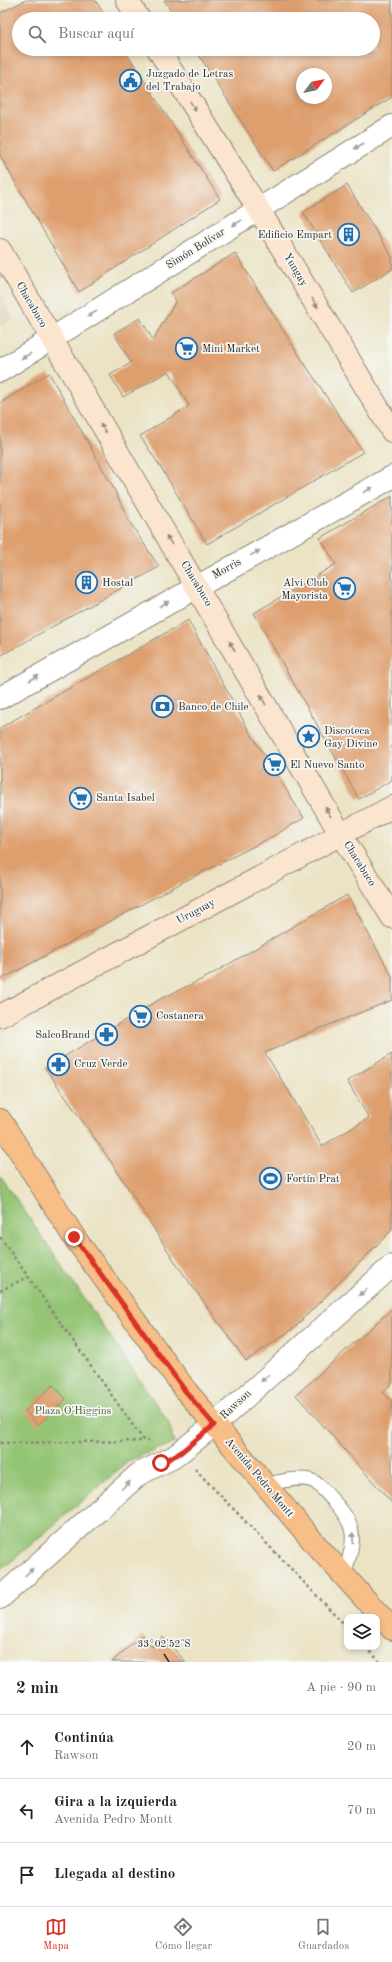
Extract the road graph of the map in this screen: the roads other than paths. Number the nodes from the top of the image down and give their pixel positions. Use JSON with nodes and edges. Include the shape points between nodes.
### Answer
{"nodes":[{"id":1,"x":127,"y":0,"type":"edge"},
{"id":2,"x":135,"y":12,"type":"edge"},
{"id":3,"x":162,"y":56,"type":"edge"},
{"id":4,"x":392,"y":126,"type":"edge"},
{"id":5,"x":258,"y":210,"type":"junction"},
{"id":6,"x":0,"y":250,"type":"edge"},
{"id":7,"x":51,"y":340,"type":"junction"},
{"id":8,"x":0,"y":371,"type":"edge"},
{"id":9,"x":392,"y":431,"type":"edge"},
{"id":10,"x":392,"y":477,"type":"edge"},
{"id":11,"x":196,"y":586,"type":"junction"},
{"id":12,"x":0,"y":698,"type":"edge"},
{"id":13,"x":392,"y":807,"type":"edge"},
{"id":14,"x":341,"y":835,"type":"junction"},
{"id":15,"x":392,"y":917,"type":"edge"},
{"id":16,"x":0,"y":1016,"type":"edge"},
{"id":17,"x":0,"y":1120,"type":"edge"},
{"id":18,"x":392,"y":1266,"type":"edge"},
{"id":19,"x":214,"y":1425,"type":"junction"},
{"id":20,"x":264,"y":1485,"type":"junction"},
{"id":21,"x":344,"y":1576,"type":"junction"},
{"id":22,"x":0,"y":1598,"type":"edge"},
{"id":23,"x":392,"y":1629,"type":"edge"}],
"edges":[{"from":1,"to":2,"type":"street"},
{"from":3,"to":5,"type":"street","name":"Yungay","one_way":true},
{"from":4,"to":5,"type":"street","name":"Simón Bolívar","one_way":true},
{"from":5,"to":7,"type":"street","name":"Simón Bolívar","one_way":true},
{"from":5,"to":9,"type":"street","name":"Yungay","one_way":true},
{"from":6,"to":7,"type":"street","name":"Chacabuco"},
{"from":7,"to":8,"type":"street","name":"Simón Bolívar","one_way":true},
{"from":11,"to":7,"type":"street","name":"Chacabuco","one_way":true},
{"from":11,"to":10,"type":"street","name":"Morris","one_way":true},
{"from":12,"to":11,"type":"street","name":"Morris","one_way":true},
{"from":14,"to":11,"type":"street","name":"Chacabuco","one_way":true},
{"from":13,"to":14,"type":"street","name":"Uruguay"},
{"from":14,"to":15,"type":"street","name":"Chacabuco"},
{"from":14,"to":16,"type":"street","name":"Uruguay"},
{"from":17,"to":19,"type":"main road","name":"Avenida Pedro Montt","via":[[74,1237],[186,1392]]},
{"from":18,"to":19,"type":"street","name":"Rawson","one_way":true},
{"from":19,"to":20,"type":"main road","name":"Avenida Pedro Montt"},
{"from":22,"to":19,"type":"street","name":"Rawson","one_way":true,"via":[[139,1474],[180,1453]]},
{"from":20,"to":21,"type":"main road","name":"Avenida Pedro Montt"},
{"from":21,"to":20,"type":"lane","one_way":true,"via":[[354,1544],[352,1527],[346,1513],[321,1486],[311,1480]]},
{"from":21,"to":23,"type":"main road","name":"Avenida Pedro Montt"}]}
